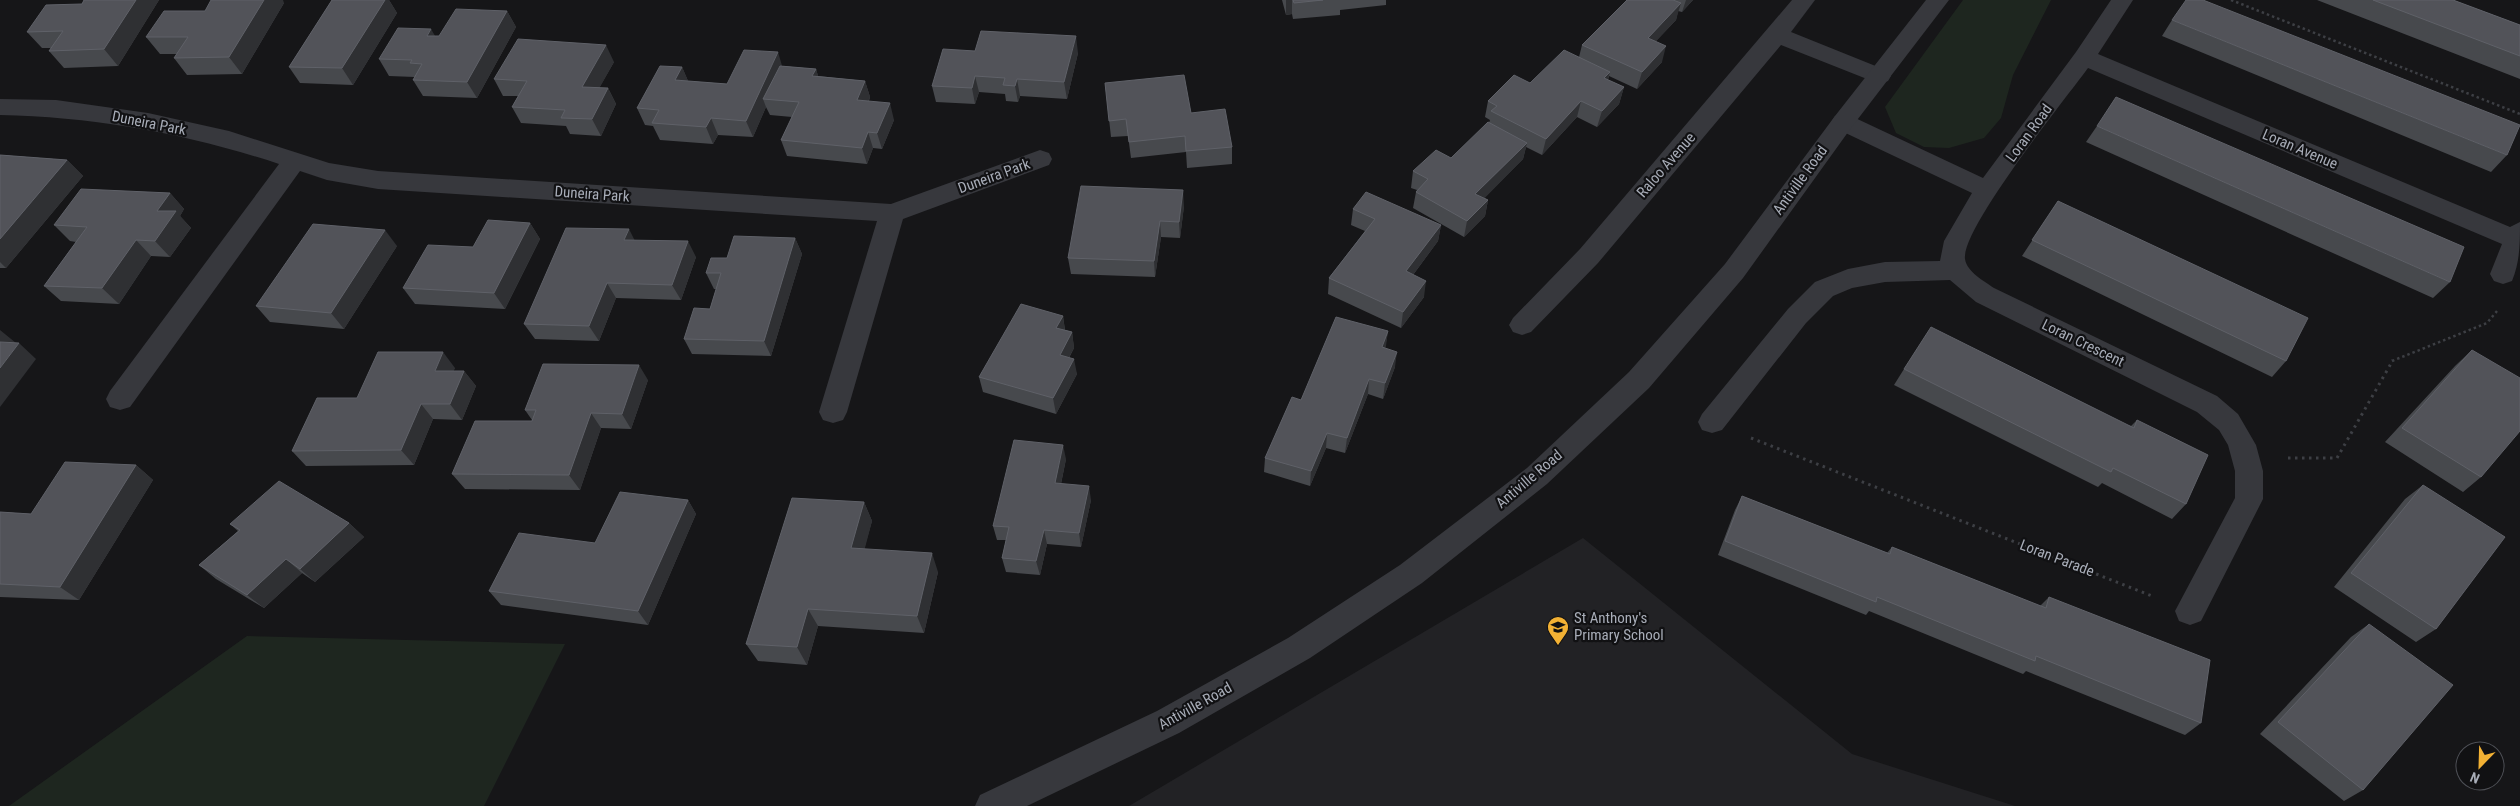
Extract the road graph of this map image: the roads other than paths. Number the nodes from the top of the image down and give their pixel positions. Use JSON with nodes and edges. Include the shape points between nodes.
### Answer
{"nodes":[{"id":1,"x":1804,"y":0,"type":"edge"},
{"id":2,"x":1938,"y":0,"type":"edge"},
{"id":3,"x":2122,"y":0,"type":"edge"},
{"id":4,"x":1778,"y":35,"type":"junction"},
{"id":5,"x":2084,"y":57,"type":"junction"},
{"id":6,"x":1880,"y":76,"type":"junction"},
{"id":7,"x":0,"y":107,"type":"edge"},
{"id":8,"x":1843,"y":122,"type":"junction"},
{"id":9,"x":1040,"y":159,"type":"dead end"},
{"id":10,"x":294,"y":162,"type":"junction"},
{"id":11,"x":1987,"y":190,"type":"junction"},
{"id":12,"x":892,"y":213,"type":"junction"},
{"id":13,"x":2518,"y":236,"type":"edge"},
{"id":14,"x":1956,"y":270,"type":"junction"},
{"id":15,"x":2503,"y":274,"type":"dead end"},
{"id":16,"x":1522,"y":325,"type":"dead end"},
{"id":17,"x":120,"y":399,"type":"dead end"},
{"id":18,"x":833,"y":412,"type":"dead end"},
{"id":19,"x":1712,"y":422,"type":"road end"},
{"id":20,"x":2190,"y":610,"type":"road end"},
{"id":21,"x":992,"y":806,"type":"edge"}],
"edges":[{"from":1,"to":4,"type":"street","name":"Raloo Avenue"},
{"from":2,"to":6,"type":"street","name":"Antiville Road"},
{"from":3,"to":5,"type":"street","name":"Loran Road"},
{"from":4,"to":6,"type":"street"},
{"from":4,"to":16,"type":"street","name":"Raloo Avenue","via":[[1589,256]]},
{"from":5,"to":11,"type":"street","name":"Loran Road"},
{"from":5,"to":13,"type":"street","name":"Loran Avenue"},
{"from":6,"to":8,"type":"street","name":"Antiville Road"},
{"from":7,"to":10,"type":"street","name":"Duneira Park","via":[[56,108],[148,121],[230,139]]},
{"from":8,"to":11,"type":"street"},
{"from":8,"to":21,"type":"street","name":"Antiville Road","via":[[1734,271],[1696,315],[1639,380],[1537,476],[1411,574],[1299,648],[1168,722]]},
{"from":9,"to":12,"type":"street","name":"Duneira Park"},
{"from":10,"to":12,"type":"street","name":"Duneira Park","via":[[387,181]]},
{"from":10,"to":17,"type":"street"},
{"from":11,"to":14,"type":"street","name":"Loran Road","via":[[1954,242],[1952,257]]},
{"from":12,"to":18,"type":"street"},
{"from":13,"to":15,"type":"street","name":"Loran Avenue"},
{"from":14,"to":19,"type":"street","via":[[1885,272],[1856,277],[1824,288],[1797,316]]},
{"from":14,"to":20,"type":"street","name":"Loran Crescent","via":[[1996,300],[2215,408],[2233,428],[2247,459],[2250,489],[2246,508]]}]}
